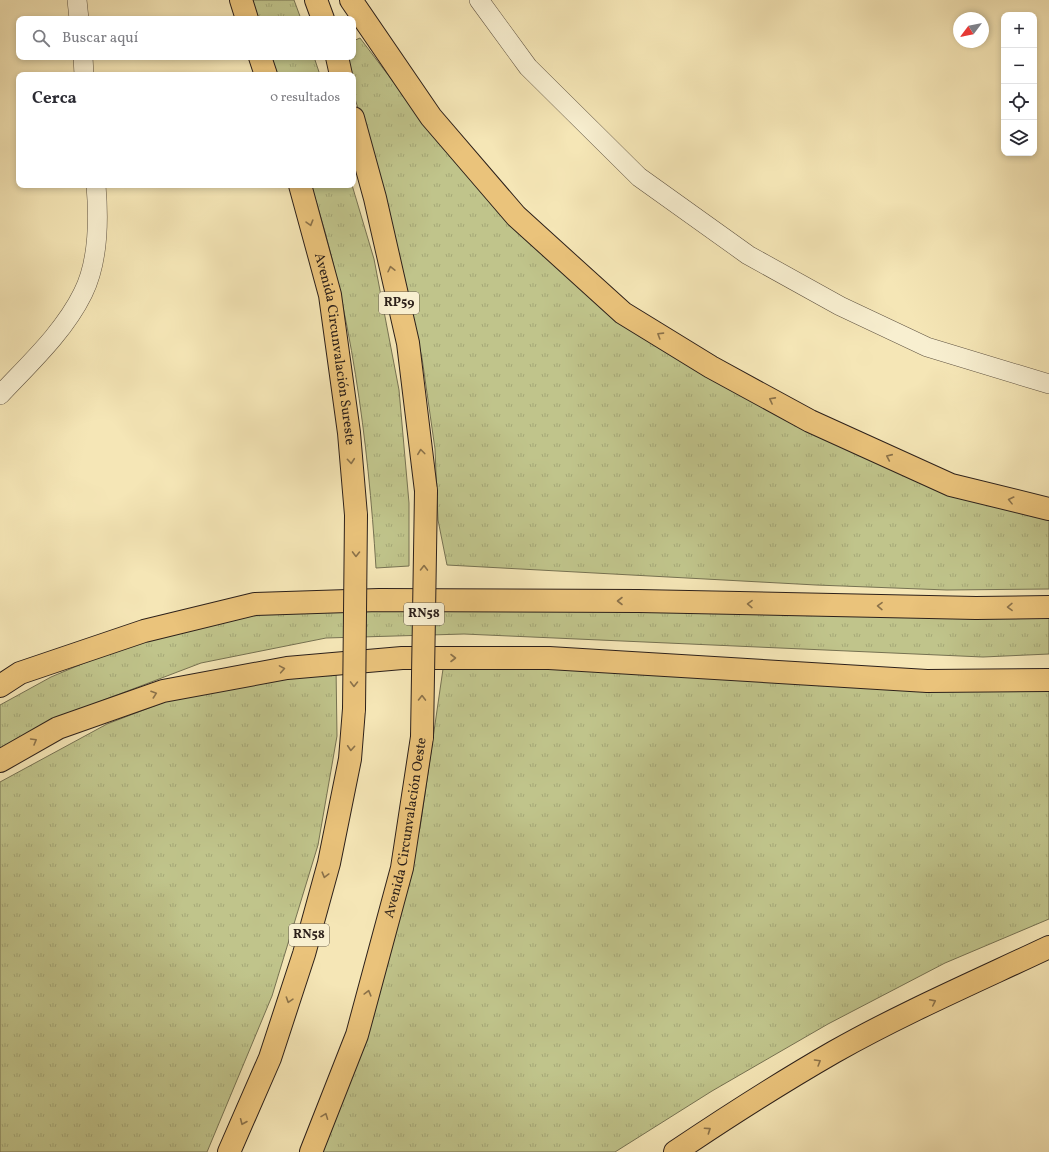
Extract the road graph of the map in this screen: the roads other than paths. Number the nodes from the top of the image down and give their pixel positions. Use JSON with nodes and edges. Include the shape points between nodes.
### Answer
{"nodes":[{"id":1,"x":77,"y":0,"type":"edge"},
{"id":2,"x":241,"y":0,"type":"edge"},
{"id":3,"x":316,"y":0,"type":"edge"},
{"id":4,"x":351,"y":0,"type":"edge"},
{"id":5,"x":479,"y":0,"type":"edge"},
{"id":6,"x":79,"y":16,"type":"edge"},
{"id":7,"x":246,"y":16,"type":"edge"},
{"id":8,"x":322,"y":16,"type":"edge"},
{"id":9,"x":83,"y":60,"type":"edge"},
{"id":10,"x":261,"y":60,"type":"edge"},
{"id":11,"x":338,"y":60,"type":"edge"},
{"id":12,"x":84,"y":72,"type":"edge"},
{"id":13,"x":265,"y":72,"type":"edge"},
{"id":14,"x":341,"y":72,"type":"edge"},
{"id":15,"x":356,"y":129,"type":"edge"},
{"id":16,"x":96,"y":188,"type":"edge"},
{"id":17,"x":301,"y":188,"type":"edge"},
{"id":18,"x":1049,"y":384,"type":"edge"},
{"id":19,"x":0,"y":395,"type":"edge"},
{"id":20,"x":426,"y":491,"type":"joint"},
{"id":21,"x":1049,"y":509,"type":"edge"},
{"id":22,"x":1049,"y":607,"type":"edge"},
{"id":23,"x":1049,"y":680,"type":"edge"},
{"id":24,"x":0,"y":686,"type":"edge"},
{"id":25,"x":0,"y":761,"type":"edge"},
{"id":26,"x":1049,"y":947,"type":"edge"},
{"id":27,"x":229,"y":1152,"type":"edge"},
{"id":28,"x":311,"y":1152,"type":"edge"},
{"id":29,"x":675,"y":1152,"type":"edge"}],
"edges":[{"from":1,"to":6,"type":"street"},
{"from":2,"to":7,"type":"highway"},
{"from":3,"to":8,"type":"highway"},
{"from":21,"to":4,"type":"highway","one_way":true,"via":[[951,485],[810,421],[711,367],[623,313],[516,216],[431,117]]},
{"from":5,"to":18,"type":"street","via":[[528,67],[639,177],[748,255],[840,306],[927,347]]},
{"from":9,"to":12,"type":"street"},
{"from":10,"to":13,"type":"highway"},
{"from":11,"to":14,"type":"highway"},
{"from":20,"to":15,"type":"highway","number":"RP59","one_way":true,"via":[[408,343],[375,198]]},
{"from":16,"to":19,"type":"street","via":[[98,205],[94,257],[83,293],[61,328]]},
{"from":17,"to":27,"type":"highway","name":"Avenida Circunvalación Sureste","number":"RN58","one_way":true,"bridge":true,"via":[[330,295],[349,433],[356,515],[354,709],[348,767],[329,863],[304,954],[270,1058]]},
{"from":28,"to":20,"type":"highway","name":"Avenida Circunvalación Oeste","number":"RN58","one_way":true,"bridge":true,"via":[[357,1035],[402,868],[422,737]]},
{"from":22,"to":24,"type":"highway","one_way":true,"via":[[379,600],[255,604],[144,631],[20,674]]},
{"from":25,"to":23,"type":"highway","one_way":true,"via":[[58,728],[163,691],[287,668],[402,658],[549,658],[927,681]]},
{"from":29,"to":26,"type":"highway","one_way":true,"via":[[746,1105],[835,1052]]}]}
